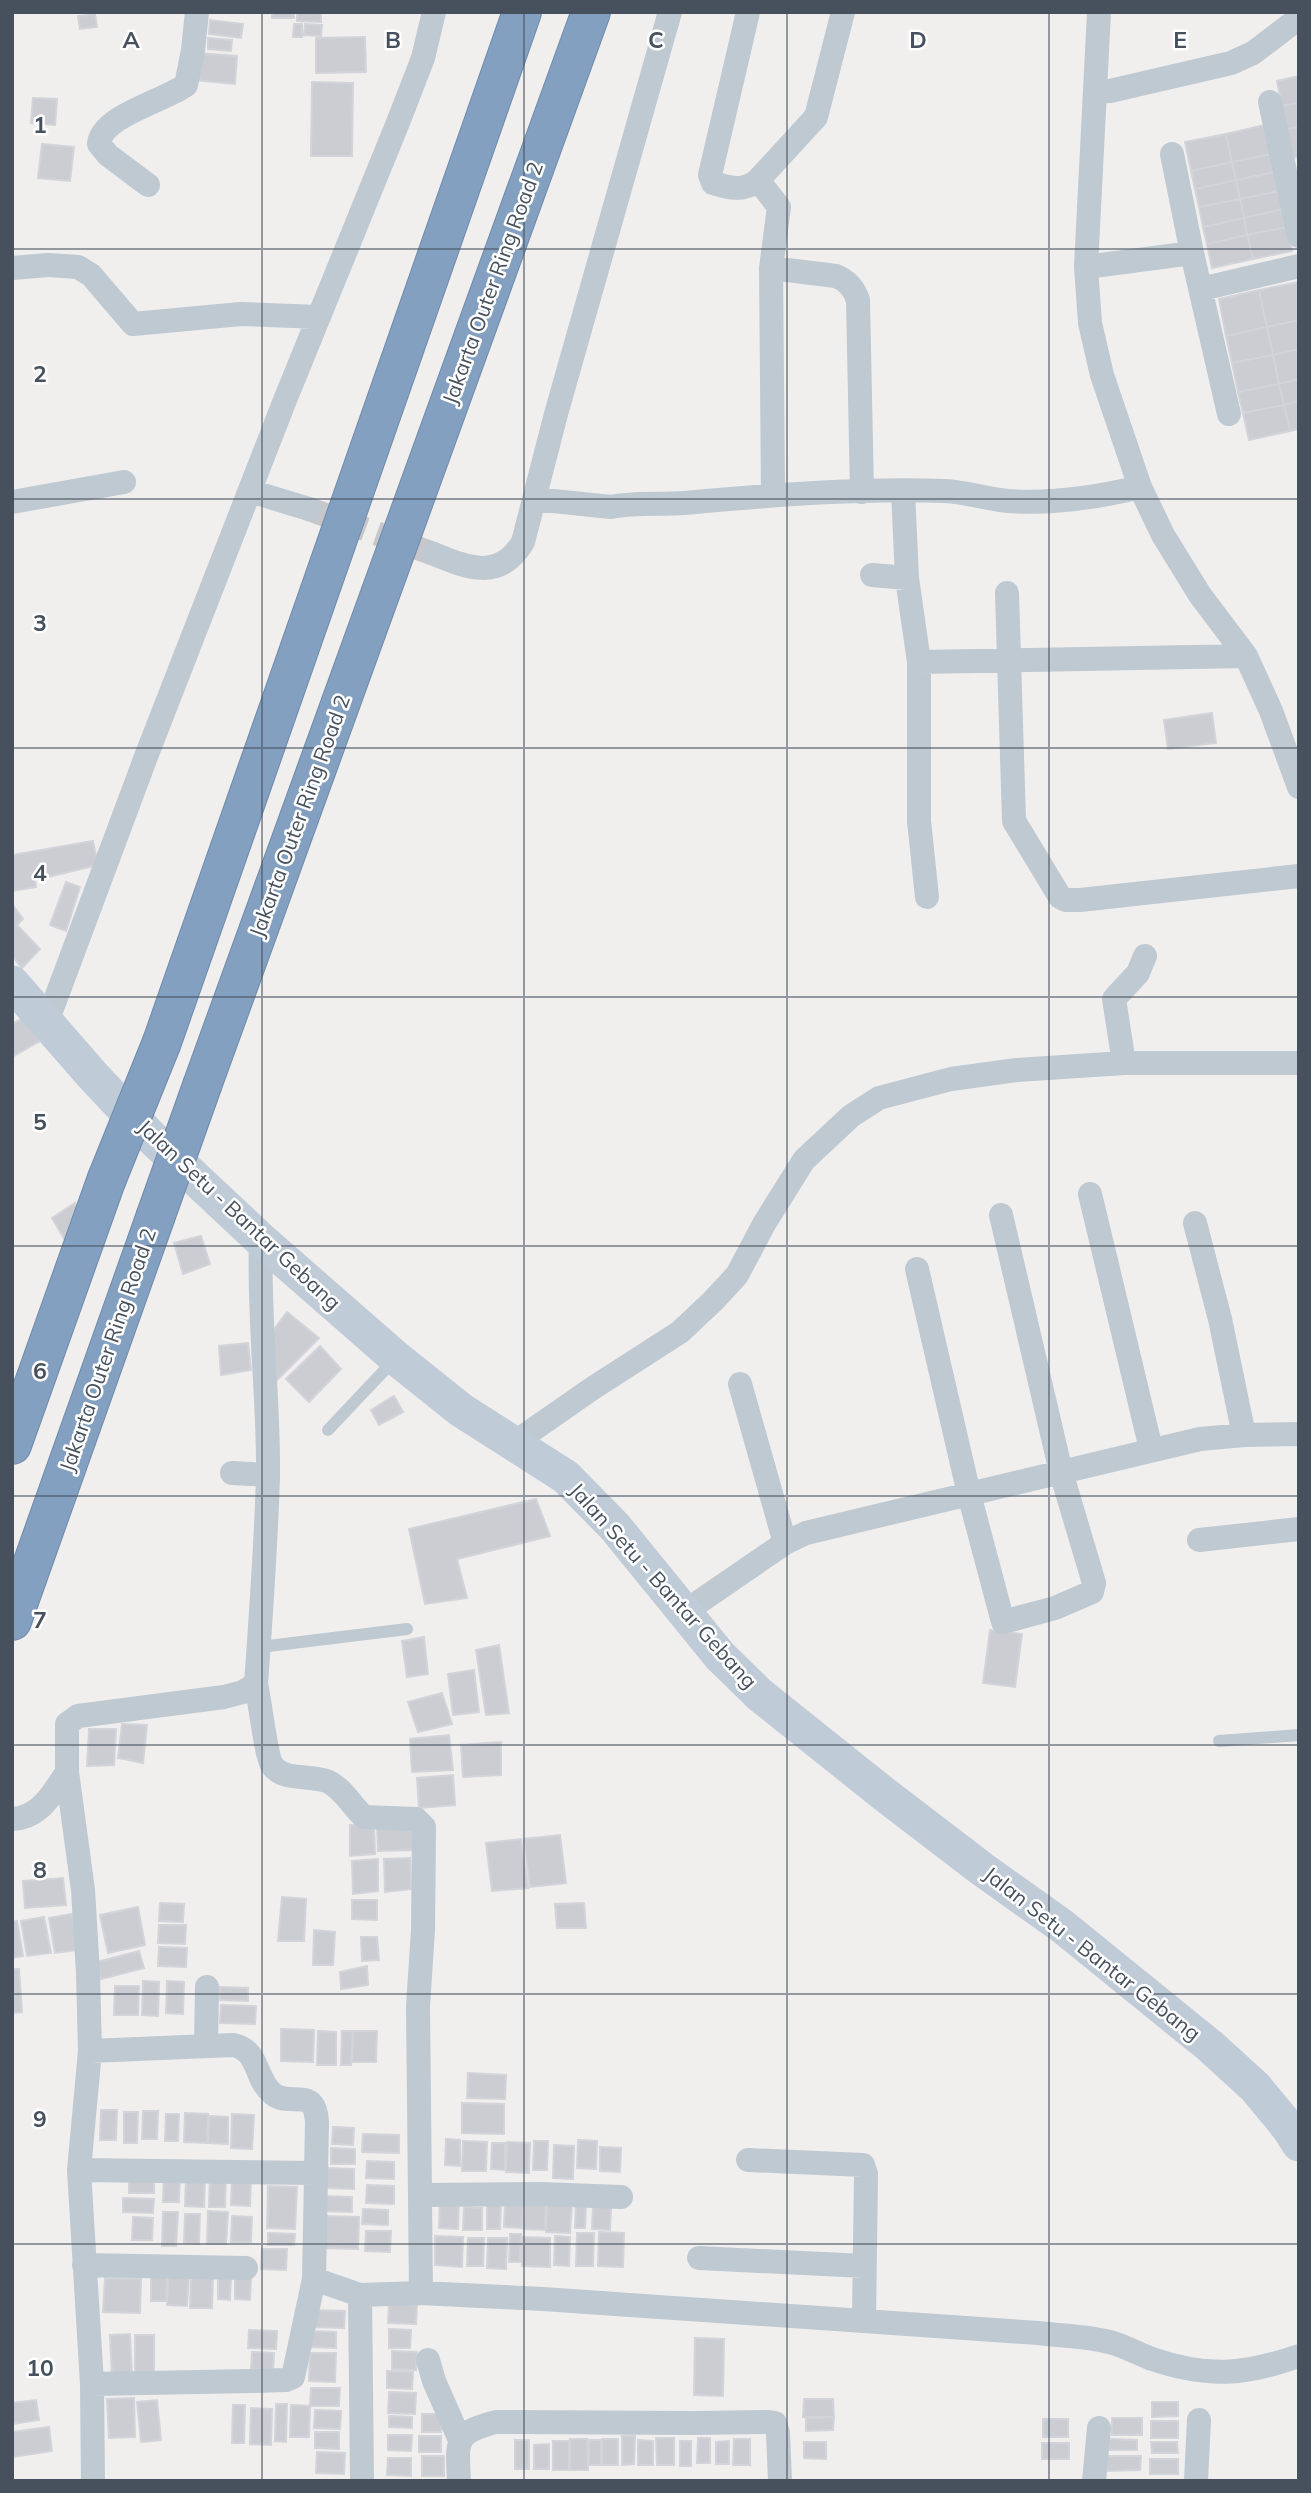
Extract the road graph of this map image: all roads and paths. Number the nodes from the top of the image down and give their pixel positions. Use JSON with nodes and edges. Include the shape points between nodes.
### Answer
{"nodes":[{"id":1,"x":197,"y":12,"type":"edge"},
{"id":2,"x":434,"y":12,"type":"edge"},
{"id":3,"x":522,"y":12,"type":"edge"},
{"id":4,"x":591,"y":12,"type":"edge"},
{"id":5,"x":670,"y":12,"type":"edge"},
{"id":6,"x":748,"y":12,"type":"edge"},
{"id":7,"x":842,"y":12,"type":"edge"},
{"id":8,"x":1099,"y":12,"type":"edge"},
{"id":9,"x":1299,"y":18,"type":"edge"},
{"id":10,"x":1096,"y":92,"type":"junction"},
{"id":11,"x":1270,"y":102,"type":"dead end"},
{"id":12,"x":1172,"y":154,"type":"dead end"},
{"id":13,"x":758,"y":180,"type":"junction"},
{"id":14,"x":148,"y":185,"type":"dead end"},
{"id":15,"x":1299,"y":236,"type":"edge"},
{"id":16,"x":1192,"y":253,"type":"junction"},
{"id":17,"x":1299,"y":266,"type":"edge"},
{"id":18,"x":1086,"y":267,"type":"junction"},
{"id":19,"x":12,"y":268,"type":"edge"},
{"id":20,"x":771,"y":268,"type":"junction"},
{"id":21,"x":1201,"y":289,"type":"junction"},
{"id":22,"x":319,"y":317,"type":"junction"},
{"id":23,"x":1229,"y":414,"type":"dead end"},
{"id":24,"x":124,"y":482,"type":"dead end"},
{"id":25,"x":1140,"y":487,"type":"junction"},
{"id":26,"x":250,"y":491,"type":"junction"},
{"id":27,"x":903,"y":491,"type":"junction"},
{"id":28,"x":862,"y":492,"type":"junction"},
{"id":29,"x":773,"y":494,"type":"junction"},
{"id":30,"x":534,"y":499,"type":"junction"},
{"id":31,"x":12,"y":502,"type":"edge"},
{"id":32,"x":309,"y":509,"type":"tunnel mouth"},
{"id":33,"x":434,"y":554,"type":"tunnel mouth"},
{"id":34,"x":873,"y":575,"type":"dead end"},
{"id":35,"x":907,"y":578,"type":"junction"},
{"id":36,"x":1007,"y":593,"type":"dead end"},
{"id":37,"x":1246,"y":656,"type":"junction"},
{"id":38,"x":1011,"y":660,"type":"junction"},
{"id":39,"x":919,"y":662,"type":"junction"},
{"id":40,"x":1295,"y":761,"type":"edge"},
{"id":41,"x":1299,"y":788,"type":"edge"},
{"id":42,"x":1299,"y":876,"type":"edge"},
{"id":43,"x":927,"y":897,"type":"dead end"},
{"id":44,"x":1145,"y":956,"type":"dead end"},
{"id":45,"x":12,"y":984,"type":"edge"},
{"id":46,"x":47,"y":1022,"type":"junction"},
{"id":47,"x":1124,"y":1063,"type":"junction"},
{"id":48,"x":1299,"y":1063,"type":"edge"},
{"id":49,"x":1090,"y":1194,"type":"dead end"},
{"id":50,"x":1001,"y":1215,"type":"dead end"},
{"id":51,"x":1195,"y":1223,"type":"dead end"},
{"id":52,"x":261,"y":1240,"type":"junction"},
{"id":53,"x":918,"y":1269,"type":"dead end"},
{"id":54,"x":396,"y":1358,"type":"junction"},
{"id":55,"x":740,"y":1384,"type":"dead end"},
{"id":56,"x":328,"y":1430,"type":"dead end"},
{"id":57,"x":1299,"y":1434,"type":"edge"},
{"id":58,"x":1244,"y":1435,"type":"junction"},
{"id":59,"x":514,"y":1443,"type":"junction"},
{"id":60,"x":12,"y":1445,"type":"edge"},
{"id":61,"x":1151,"y":1449,"type":"junction"},
{"id":62,"x":1061,"y":1472,"type":"junction"},
{"id":63,"x":232,"y":1474,"type":"dead end"},
{"id":64,"x":268,"y":1475,"type":"junction"},
{"id":65,"x":969,"y":1494,"type":"junction"},
{"id":66,"x":1299,"y":1529,"type":"edge"},
{"id":67,"x":1199,"y":1540,"type":"dead end"},
{"id":68,"x":785,"y":1543,"type":"junction"},
{"id":69,"x":683,"y":1613,"type":"junction"},
{"id":70,"x":12,"y":1621,"type":"edge"},
{"id":71,"x":407,"y":1629,"type":"dead end"},
{"id":72,"x":260,"y":1647,"type":"junction"},
{"id":73,"x":256,"y":1685,"type":"junction"},
{"id":74,"x":1299,"y":1735,"type":"edge"},
{"id":75,"x":1219,"y":1741,"type":"dead end"},
{"id":76,"x":66,"y":1772,"type":"junction"},
{"id":77,"x":12,"y":1819,"type":"edge"},
{"id":78,"x":207,"y":1987,"type":"dead end"},
{"id":79,"x":206,"y":2046,"type":"junction"},
{"id":80,"x":90,"y":2050,"type":"junction"},
{"id":81,"x":1299,"y":2144,"type":"edge"},
{"id":82,"x":748,"y":2160,"type":"dead end"},
{"id":83,"x":79,"y":2170,"type":"junction"},
{"id":84,"x":315,"y":2173,"type":"junction"},
{"id":85,"x":422,"y":2196,"type":"junction"},
{"id":86,"x":621,"y":2197,"type":"dead end"},
{"id":87,"x":699,"y":2258,"type":"dead end"},
{"id":88,"x":84,"y":2265,"type":"junction"},
{"id":89,"x":864,"y":2266,"type":"junction"},
{"id":90,"x":246,"y":2268,"type":"dead end"},
{"id":91,"x":314,"y":2279,"type":"junction"},
{"id":92,"x":421,"y":2292,"type":"junction"},
{"id":93,"x":360,"y":2295,"type":"junction"},
{"id":94,"x":864,"y":2320,"type":"junction"},
{"id":95,"x":1299,"y":2356,"type":"edge"},
{"id":96,"x":428,"y":2360,"type":"dead end"},
{"id":97,"x":92,"y":2384,"type":"junction"},
{"id":98,"x":1199,"y":2420,"type":"dead end"},
{"id":99,"x":1099,"y":2428,"type":"dead end"},
{"id":100,"x":460,"y":2440,"type":"junction"},
{"id":101,"x":93,"y":2481,"type":"edge"},
{"id":102,"x":362,"y":2481,"type":"edge"},
{"id":103,"x":459,"y":2481,"type":"edge"},
{"id":104,"x":780,"y":2481,"type":"edge"},
{"id":105,"x":1094,"y":2481,"type":"edge"},
{"id":106,"x":1196,"y":2481,"type":"edge"}],
"edges":[{"from":1,"to":14,"type":"street","via":[[186,85],[111,123],[100,136],[99,144],[108,155]]},
{"from":2,"to":22,"type":"street","via":[[423,58]]},
{"from":3,"to":60,"type":"highway","bridge":true,"via":[[162,1042],[106,1181]]},
{"from":4,"to":70,"type":"highway","name":"Jakarta Outer Ring Road 2","bridge":true},
{"from":5,"to":30,"type":"street"},
{"from":6,"to":13,"type":"street","via":[[710,178],[718,185],[738,188]]},
{"from":7,"to":13,"type":"street","via":[[816,117]]},
{"from":8,"to":10,"type":"street"},
{"from":9,"to":10,"type":"street","via":[[1253,53],[1231,63]]},
{"from":10,"to":18,"type":"street"},
{"from":11,"to":15,"type":"street"},
{"from":12,"to":16,"type":"street"},
{"from":13,"to":20,"type":"street","via":[[779,207]]},
{"from":16,"to":18,"type":"street"},
{"from":16,"to":21,"type":"street"},
{"from":17,"to":21,"type":"street"},
{"from":18,"to":25,"type":"street","via":[[1090,323],[1102,375]]},
{"from":19,"to":22,"type":"street","via":[[78,267],[91,275],[133,324],[241,314]]},
{"from":20,"to":28,"type":"street","via":[[836,276],[855,290]]},
{"from":20,"to":29,"type":"street"},
{"from":21,"to":23,"type":"street"},
{"from":22,"to":26,"type":"street"},
{"from":24,"to":31,"type":"street"},
{"from":25,"to":27,"type":"street","via":[[1071,499],[1009,501],[948,491]]},
{"from":25,"to":37,"type":"street","via":[[1200,595]]},
{"from":26,"to":32,"type":"street"},
{"from":26,"to":46,"type":"street"},
{"from":27,"to":28,"type":"street"},
{"from":27,"to":35,"type":"street"},
{"from":28,"to":29,"type":"street"},
{"from":29,"to":30,"type":"street","via":[[611,507]]},
{"from":30,"to":33,"type":"street","via":[[523,542],[508,561],[469,568]]},
{"from":34,"to":35,"type":"street"},
{"from":35,"to":39,"type":"street"},
{"from":36,"to":38,"type":"street"},
{"from":37,"to":38,"type":"street"},
{"from":37,"to":40,"type":"street"},
{"from":38,"to":39,"type":"street"},
{"from":38,"to":42,"type":"street","via":[[1014,821],[1060,897],[1080,900]]},
{"from":39,"to":43,"type":"street","via":[[919,821]]},
{"from":40,"to":41,"type":"street"},
{"from":44,"to":47,"type":"street","via":[[1138,974],[1114,999]]},
{"from":45,"to":46,"type":"main road","name":"Jalan Setu - Bantar Gebang"},
{"from":46,"to":52,"type":"main road","name":"Jalan Setu - Bantar Gebang","via":[[149,1135]]},
{"from":47,"to":48,"type":"street"},
{"from":47,"to":59,"type":"street","via":[[951,1079],[879,1098],[851,1116],[804,1160],[737,1275],[713,1301],[680,1332]]},
{"from":49,"to":61,"type":"street"},
{"from":50,"to":62,"type":"street"},
{"from":51,"to":58,"type":"street"},
{"from":52,"to":54,"type":"main road","name":"Jalan Setu - Bantar Gebang"},
{"from":52,"to":64,"type":"street"},
{"from":53,"to":65,"type":"street"},
{"from":54,"to":56,"type":"lane"},
{"from":54,"to":59,"type":"main road","name":"Jalan Setu - Bantar Gebang","via":[[461,1410]]},
{"from":55,"to":68,"type":"street"},
{"from":57,"to":58,"type":"street"},
{"from":58,"to":61,"type":"street"},
{"from":59,"to":69,"type":"main road","name":"Jalan Setu - Bantar Gebang","via":[[566,1477],[615,1527]]},
{"from":61,"to":62,"type":"street"},
{"from":62,"to":65,"type":"street"},
{"from":62,"to":65,"type":"street","via":[[1094,1583],[1092,1592],[1005,1623]]},
{"from":63,"to":64,"type":"street"},
{"from":64,"to":72,"type":"street"},
{"from":65,"to":68,"type":"street","via":[[839,1524]]},
{"from":66,"to":67,"type":"street"},
{"from":68,"to":69,"type":"street"},
{"from":69,"to":81,"type":"main road","name":"Jalan Setu - Bantar Gebang","via":[[760,1695],[1062,1926],[1210,2046],[1255,2087]]},
{"from":71,"to":72,"type":"lane"},
{"from":72,"to":73,"type":"street"},
{"from":73,"to":76,"type":"street","via":[[224,1697],[73,1718],[67,1728]]},
{"from":73,"to":85,"type":"street","via":[[274,1768],[328,1782],[364,1817],[416,1819],[424,1827],[418,2006]]},
{"from":74,"to":75,"type":"lane"},
{"from":76,"to":77,"type":"street","via":[[33,1815]]},
{"from":76,"to":80,"type":"street","via":[[83,1890]]},
{"from":78,"to":79,"type":"street"},
{"from":79,"to":80,"type":"street"},
{"from":79,"to":84,"type":"street","via":[[242,2046],[271,2092],[312,2104],[317,2122]]},
{"from":80,"to":83,"type":"street"},
{"from":82,"to":89,"type":"street","via":[[863,2165]]},
{"from":83,"to":84,"type":"street"},
{"from":83,"to":88,"type":"street"},
{"from":84,"to":91,"type":"street"},
{"from":85,"to":86,"type":"street"},
{"from":85,"to":92,"type":"street"},
{"from":87,"to":89,"type":"street"},
{"from":88,"to":90,"type":"street"},
{"from":88,"to":97,"type":"street"},
{"from":89,"to":94,"type":"street"},
{"from":91,"to":93,"type":"street"},
{"from":91,"to":97,"type":"street","via":[[293,2377]]},
{"from":92,"to":93,"type":"street"},
{"from":92,"to":94,"type":"street"},
{"from":93,"to":102,"type":"street"},
{"from":94,"to":95,"type":"street","via":[[1110,2342],[1209,2373],[1260,2368]]},
{"from":96,"to":100,"type":"street"},
{"from":97,"to":101,"type":"street"},
{"from":98,"to":106,"type":"street"},
{"from":99,"to":105,"type":"street"},
{"from":100,"to":103,"type":"street"},
{"from":100,"to":104,"type":"street","via":[[470,2429],[496,2422],[773,2421],[778,2433]]}]}
